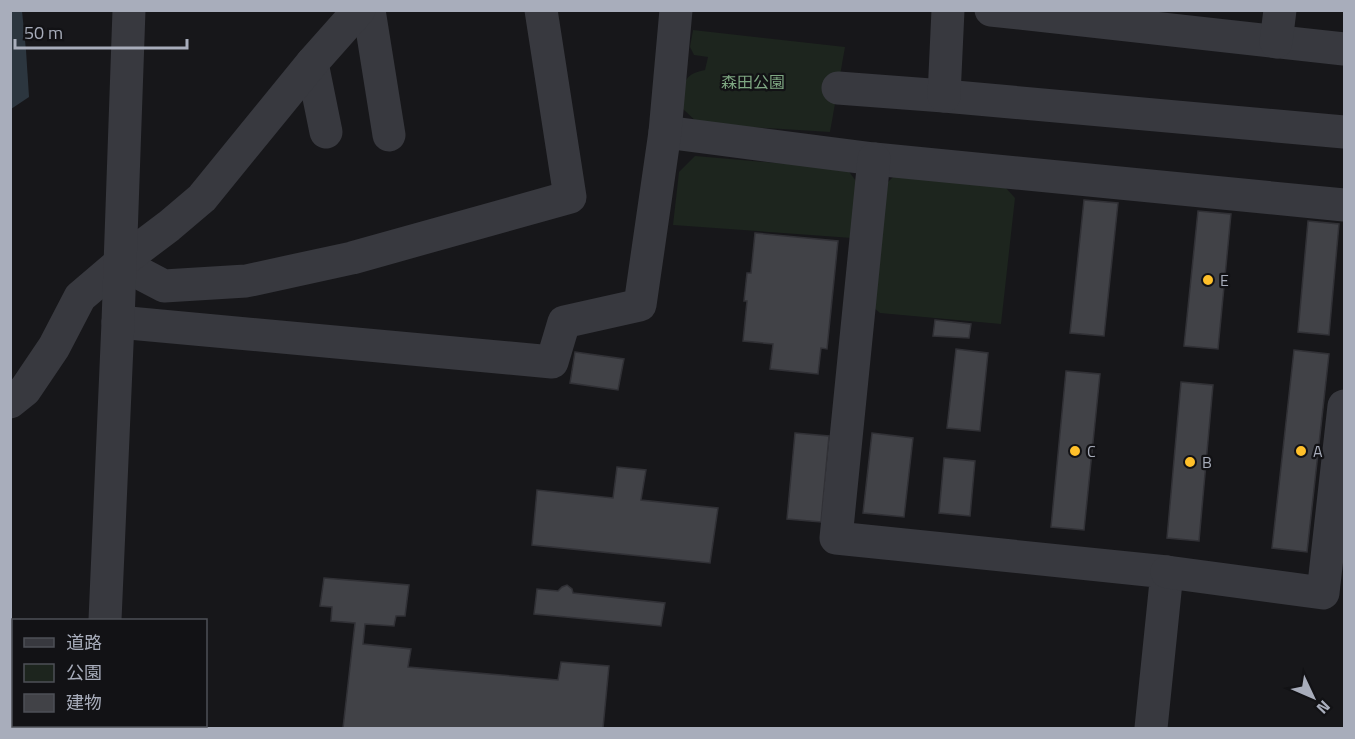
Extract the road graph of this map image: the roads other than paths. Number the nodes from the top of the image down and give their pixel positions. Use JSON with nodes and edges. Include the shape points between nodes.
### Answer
{"nodes":[{"id":1,"x":129,"y":10,"type":"edge"},
{"id":2,"x":359,"y":10,"type":"edge"},
{"id":3,"x":369,"y":10,"type":"edge"},
{"id":4,"x":541,"y":10,"type":"edge"},
{"id":5,"x":676,"y":10,"type":"edge"},
{"id":6,"x":948,"y":10,"type":"edge"},
{"id":7,"x":991,"y":10,"type":"edge"},
{"id":8,"x":1278,"y":26,"type":"edge"},
{"id":9,"x":1344,"y":49,"type":"edge"},
{"id":10,"x":312,"y":63,"type":"junction"},
{"id":11,"x":838,"y":88,"type":"dead end"},
{"id":12,"x":944,"y":96,"type":"junction"},
{"id":13,"x":326,"y":132,"type":"dead end"},
{"id":14,"x":665,"y":132,"type":"junction"},
{"id":15,"x":1344,"y":132,"type":"edge"},
{"id":16,"x":389,"y":135,"type":"dead end"},
{"id":17,"x":874,"y":159,"type":"junction"},
{"id":18,"x":1344,"y":205,"type":"edge"},
{"id":19,"x":120,"y":263,"type":"junction"},
{"id":20,"x":118,"y":322,"type":"junction"},
{"id":21,"x":10,"y":402,"type":"edge"},
{"id":22,"x":1344,"y":406,"type":"edge"},
{"id":23,"x":1167,"y":572,"type":"junction"},
{"id":24,"x":105,"y":619,"type":"edge"},
{"id":25,"x":1152,"y":729,"type":"edge"}],
"edges":[{"from":1,"to":19,"type":"street"},
{"from":2,"to":10,"type":"street"},
{"from":3,"to":16,"type":"street"},
{"from":4,"to":19,"type":"street","via":[[570,197],[352,258],[246,281],[164,286]]},
{"from":5,"to":14,"type":"street"},
{"from":6,"to":12,"type":"street"},
{"from":7,"to":8,"type":"street"},
{"from":8,"to":9,"type":"street"},
{"from":10,"to":13,"type":"street"},
{"from":10,"to":19,"type":"street","via":[[201,198]]},
{"from":11,"to":12,"type":"street"},
{"from":12,"to":15,"type":"street"},
{"from":14,"to":17,"type":"street"},
{"from":14,"to":20,"type":"street","via":[[640,305],[564,322],[552,362]]},
{"from":17,"to":18,"type":"street"},
{"from":17,"to":23,"type":"street","via":[[836,538]]},
{"from":19,"to":20,"type":"street"},
{"from":19,"to":21,"type":"street","via":[[80,297],[54,347],[25,390]]},
{"from":20,"to":24,"type":"street"},
{"from":22,"to":23,"type":"street","via":[[1323,593]]},
{"from":23,"to":25,"type":"street"}]}
